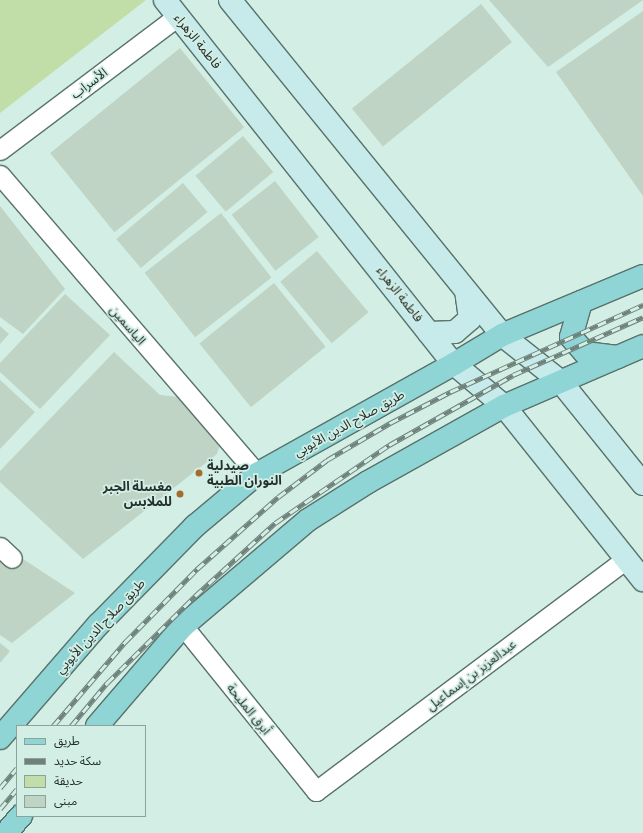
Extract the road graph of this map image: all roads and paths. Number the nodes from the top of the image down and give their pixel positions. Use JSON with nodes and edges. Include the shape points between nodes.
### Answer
{"nodes":[{"id":1,"x":230,"y":0,"type":"edge"},
{"id":2,"x":172,"y":8,"type":"edge"},
{"id":3,"x":0,"y":150,"type":"edge"},
{"id":4,"x":0,"y":175,"type":"edge"},
{"id":5,"x":643,"y":276,"type":"edge"},
{"id":6,"x":466,"y":290,"type":"junction"},
{"id":7,"x":581,"y":302,"type":"junction"},
{"id":8,"x":429,"y":333,"type":"junction"},
{"id":9,"x":502,"y":335,"type":"junction"},
{"id":10,"x":643,"y":346,"type":"edge"},
{"id":11,"x":619,"y":357,"type":"junction"},
{"id":12,"x":454,"y":364,"type":"junction"},
{"id":13,"x":561,"y":382,"type":"junction"},
{"id":14,"x":504,"y":406,"type":"junction"},
{"id":15,"x":257,"y":474,"type":"junction"},
{"id":16,"x":643,"y":484,"type":"edge"},
{"id":17,"x":626,"y":559,"type":"junction"},
{"id":18,"x":643,"y":580,"type":"edge"},
{"id":19,"x":183,"y":626,"type":"junction"},
{"id":20,"x":99,"y":725,"type":"edge"},
{"id":21,"x":0,"y":738,"type":"edge"},
{"id":22,"x":316,"y":791,"type":"joint"},
{"id":23,"x":20,"y":817,"type":"edge"},
{"id":24,"x":6,"y":833,"type":"edge"}],
"edges":[{"from":1,"to":6,"type":"main road"},
{"from":2,"to":3,"type":"street","name":"الأسراب"},
{"from":2,"to":8,"type":"main road","name":"فاطمة الزهراء"},
{"from":4,"to":15,"type":"street","name":"الياسمين"},
{"from":5,"to":7,"type":"main road","name":"طريق صلاح الدين الأيوبي"},
{"from":6,"to":8,"type":"main road","via":[[470,319],[455,332]]},
{"from":6,"to":9,"type":"main road"},
{"from":7,"to":9,"type":"main road","name":"طريق صلاح الدين الأيوبي"},
{"from":7,"to":11,"type":"main road","via":[[571,337],[584,353]]},
{"from":8,"to":12,"type":"main road","name":"فاطمة الزهراء"},
{"from":9,"to":12,"type":"main road","name":"طريق صلاح الدين الأيوبي"},
{"from":9,"to":13,"type":"main road"},
{"from":10,"to":11,"type":"main road"},
{"from":11,"to":13,"type":"main road"},
{"from":12,"to":14,"type":"main road","name":"فاطمة الزهراء"},
{"from":12,"to":15,"type":"main road","name":"طريق صلاح الدين الأيوبي"},
{"from":13,"to":14,"type":"main road"},
{"from":13,"to":16,"type":"main road"},
{"from":14,"to":17,"type":"main road","name":"فاطمة الزهراء"},
{"from":14,"to":19,"type":"main road","via":[[368,482],[308,520]]},
{"from":15,"to":21,"type":"main road","name":"طريق صلاح الدين الأيوبي","via":[[196,526],[98,625]]},
{"from":17,"to":18,"type":"main road","name":"فاطمة الزهراء"},
{"from":17,"to":22,"type":"street","name":"عبدالعزيز بن إسماعيل"},
{"from":19,"to":20,"type":"main road"},
{"from":19,"to":22,"type":"street","name":"أبرق المليحة"},
{"from":23,"to":24,"type":"main road"}]}
